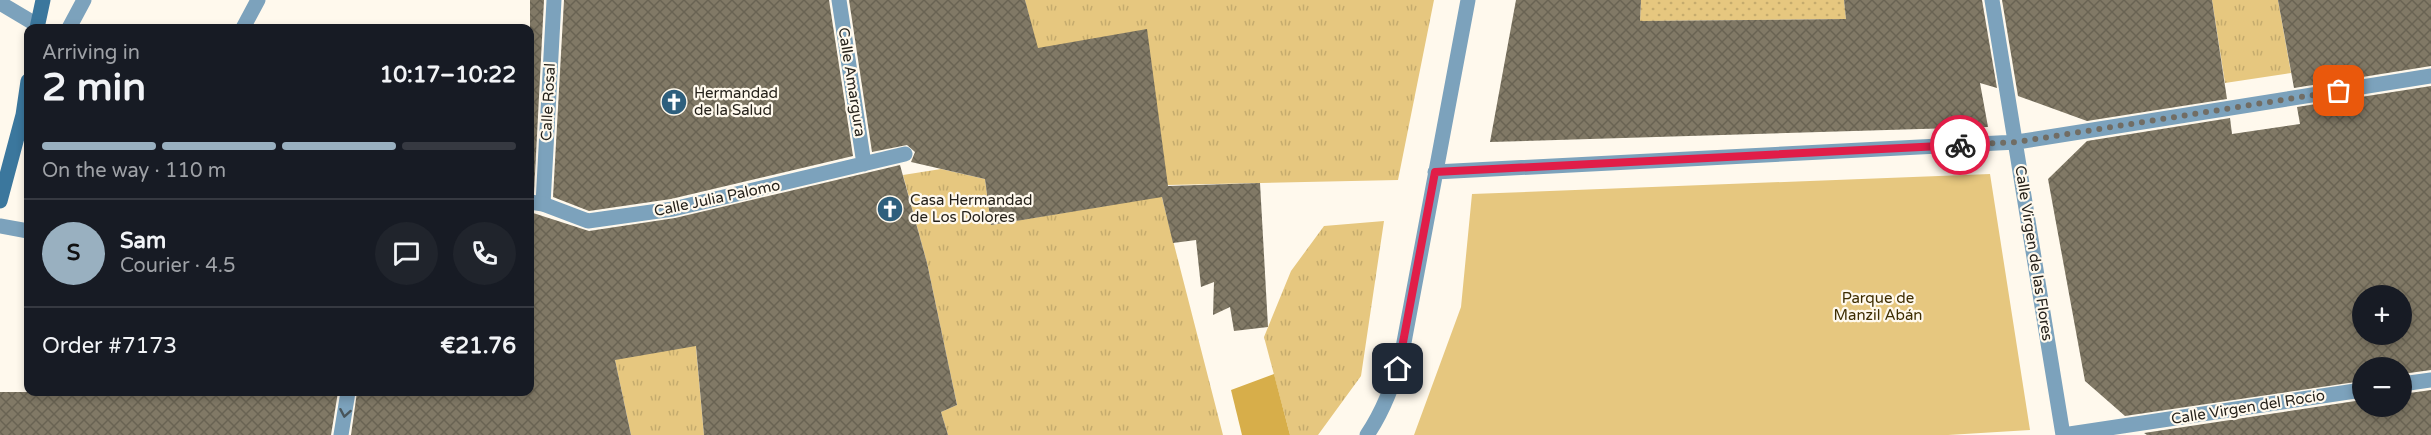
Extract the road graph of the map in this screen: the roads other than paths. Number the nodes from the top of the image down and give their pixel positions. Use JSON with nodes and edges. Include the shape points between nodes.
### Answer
{"nodes":[{"id":1,"x":43,"y":0,"type":"edge"},
{"id":2,"x":84,"y":0,"type":"edge"},
{"id":3,"x":258,"y":0,"type":"edge"},
{"id":4,"x":554,"y":0,"type":"edge"},
{"id":5,"x":839,"y":0,"type":"edge"},
{"id":6,"x":1468,"y":0,"type":"edge"},
{"id":7,"x":1992,"y":0,"type":"edge"},
{"id":8,"x":0,"y":3,"type":"edge"},
{"id":9,"x":32,"y":24,"type":"edge"},
{"id":10,"x":38,"y":24,"type":"edge"},
{"id":11,"x":71,"y":24,"type":"edge"},
{"id":12,"x":245,"y":24,"type":"edge"},
{"id":13,"x":2431,"y":76,"type":"edge"},
{"id":14,"x":24,"y":117,"type":"edge"},
{"id":15,"x":2017,"y":142,"type":"junction"},
{"id":16,"x":905,"y":154,"type":"dead end"},
{"id":17,"x":864,"y":164,"type":"junction"},
{"id":18,"x":1435,"y":172,"type":"junction"},
{"id":19,"x":0,"y":201,"type":"edge"},
{"id":20,"x":536,"y":203,"type":"edge"},
{"id":21,"x":0,"y":226,"type":"edge"},
{"id":22,"x":24,"y":230,"type":"edge"},
{"id":23,"x":2431,"y":380,"type":"edge"},
{"id":24,"x":2412,"y":383,"type":"edge"},
{"id":25,"x":2352,"y":392,"type":"edge"},
{"id":26,"x":347,"y":396,"type":"edge"},
{"id":27,"x":341,"y":435,"type":"edge"},
{"id":28,"x":1367,"y":435,"type":"edge"},
{"id":29,"x":2063,"y":435,"type":"edge"}],
"edges":[{"from":1,"to":10,"type":"main road"},
{"from":2,"to":11,"type":"street"},
{"from":3,"to":12,"type":"street"},
{"from":4,"to":20,"type":"street","name":"Calle Rosal"},
{"from":5,"to":17,"type":"street","name":"Calle Amargura"},
{"from":6,"to":18,"type":"street"},
{"from":7,"to":15,"type":"street","name":"Calle Virgen de las Flores"},
{"from":8,"to":9,"type":"street"},
{"from":13,"to":15,"type":"street"},
{"from":14,"to":19,"type":"main road"},
{"from":15,"to":18,"type":"street"},
{"from":15,"to":29,"type":"street","name":"Calle Virgen de las Flores"},
{"from":16,"to":17,"type":"street","name":"Calle Julia Palomo"},
{"from":17,"to":20,"type":"street","name":"Calle Julia Palomo","via":[[674,209],[588,221]]},
{"from":18,"to":28,"type":"street","via":[[1394,384]]},
{"from":21,"to":22,"type":"street"},
{"from":23,"to":24,"type":"street"},
{"from":25,"to":29,"type":"street","name":"Calle Virgen del Rocío"},
{"from":26,"to":27,"type":"street","one_way":true}]}
